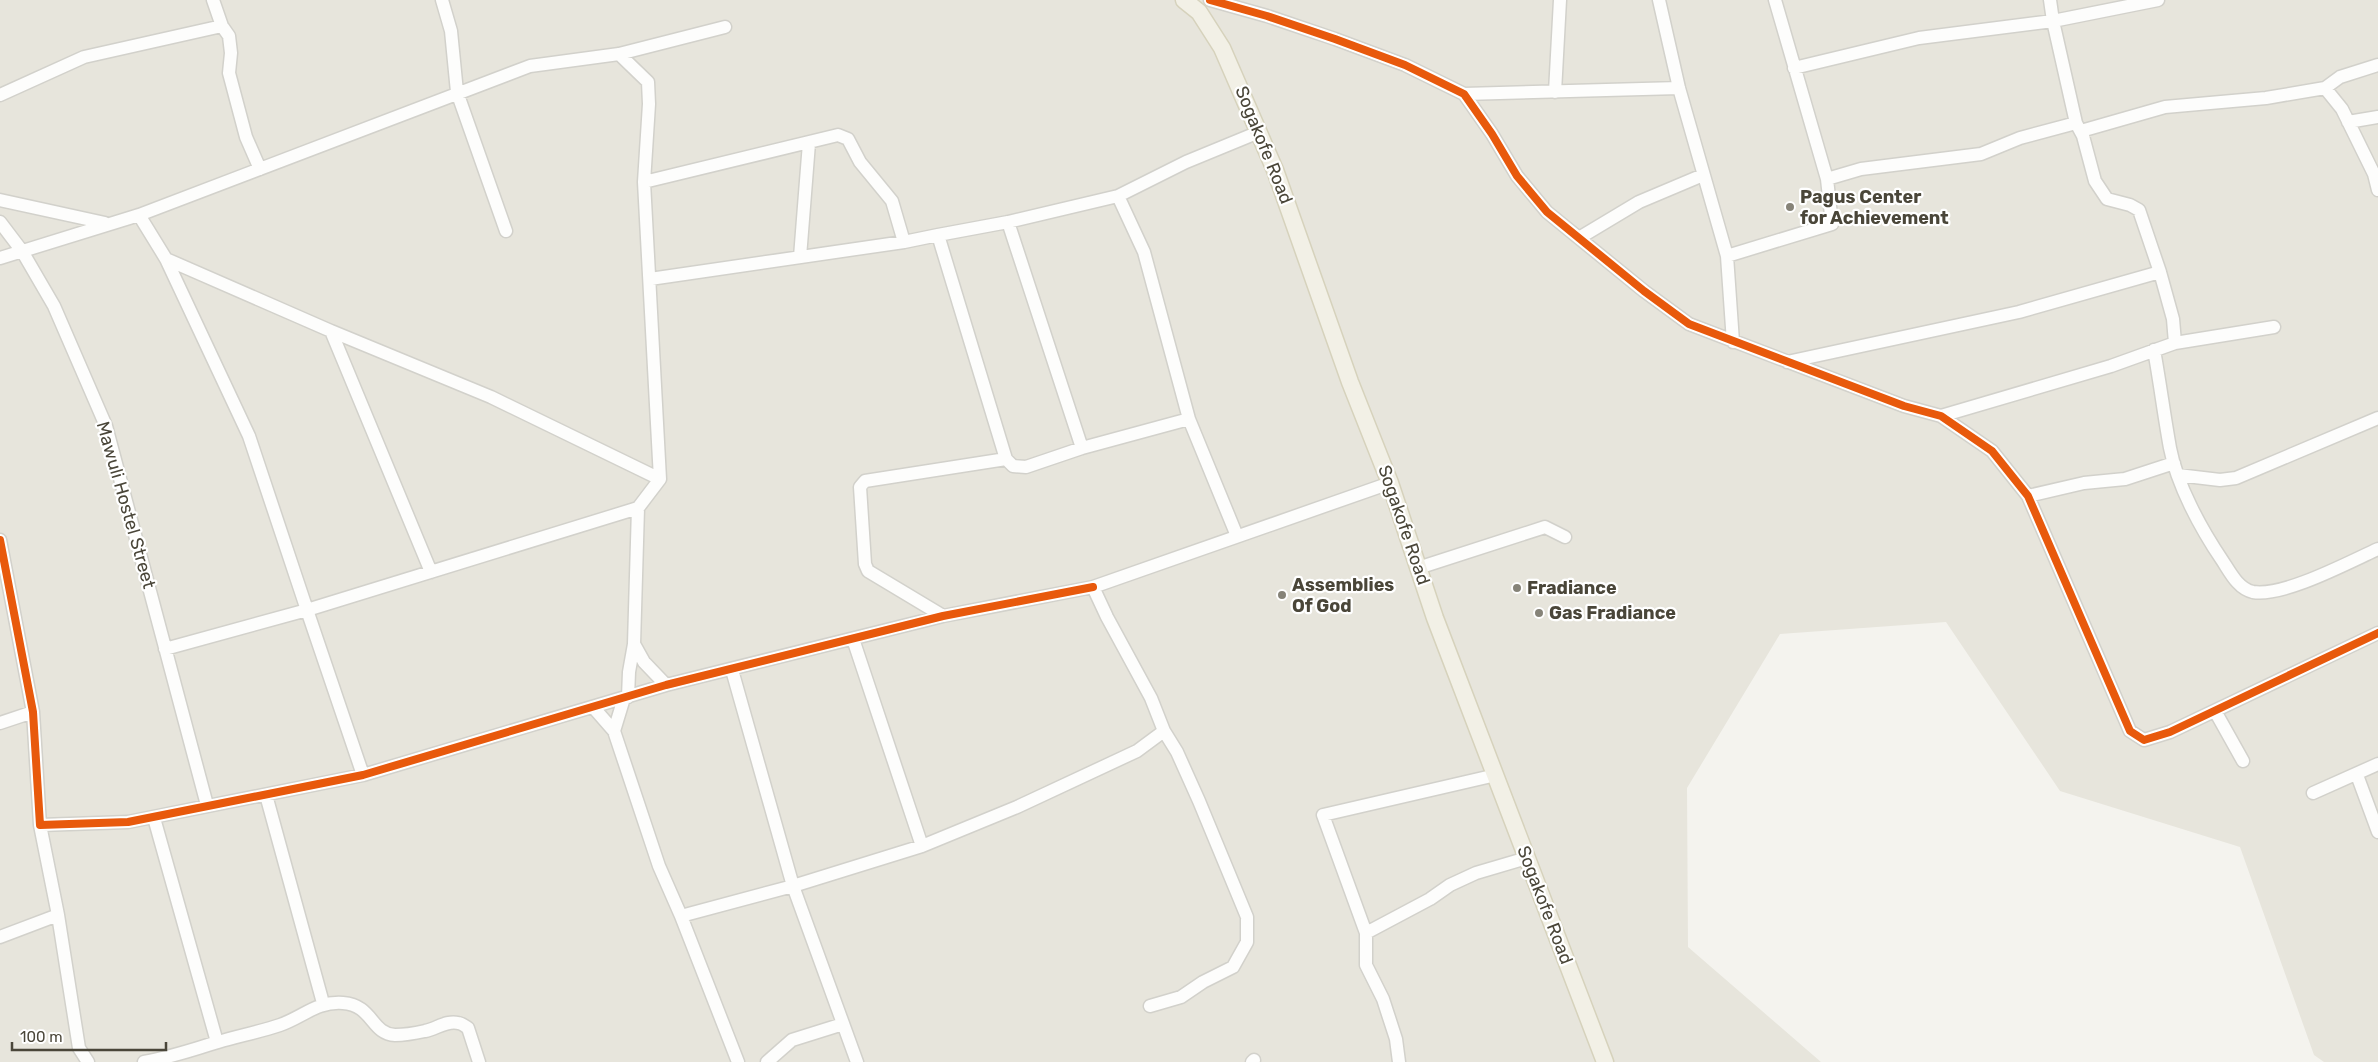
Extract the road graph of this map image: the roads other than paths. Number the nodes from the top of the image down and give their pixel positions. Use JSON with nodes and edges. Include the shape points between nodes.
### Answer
{"nodes":[{"id":1,"x":213,"y":0,"type":"edge"},
{"id":2,"x":442,"y":0,"type":"edge"},
{"id":3,"x":1184,"y":0,"type":"edge"},
{"id":4,"x":1560,"y":0,"type":"edge"},
{"id":5,"x":1659,"y":0,"type":"edge"},
{"id":6,"x":1775,"y":0,"type":"edge"},
{"id":7,"x":2050,"y":0,"type":"edge"},
{"id":8,"x":2158,"y":0,"type":"edge"},
{"id":9,"x":1206,"y":4,"type":"edge"},
{"id":10,"x":2053,"y":21,"type":"junction"},
{"id":11,"x":222,"y":26,"type":"junction"},
{"id":12,"x":725,"y":26,"type":"dead end"},
{"id":13,"x":619,"y":54,"type":"junction"},
{"id":14,"x":2378,"y":65,"type":"edge"},
{"id":15,"x":1794,"y":68,"type":"junction"},
{"id":16,"x":1679,"y":88,"type":"junction"},
{"id":17,"x":2325,"y":88,"type":"junction"},
{"id":18,"x":457,"y":92,"type":"junction"},
{"id":19,"x":1555,"y":92,"type":"junction"},
{"id":20,"x":1464,"y":94,"type":"junction"},
{"id":21,"x":0,"y":95,"type":"edge"},
{"id":22,"x":2378,"y":117,"type":"edge"},
{"id":23,"x":2348,"y":122,"type":"junction"},
{"id":24,"x":2078,"y":127,"type":"junction"},
{"id":25,"x":1260,"y":132,"type":"junction"},
{"id":26,"x":809,"y":143,"type":"junction"},
{"id":27,"x":260,"y":169,"type":"junction"},
{"id":28,"x":1703,"y":175,"type":"junction"},
{"id":29,"x":1827,"y":179,"type":"junction"},
{"id":30,"x":644,"y":182,"type":"junction"},
{"id":31,"x":2378,"y":190,"type":"edge"},
{"id":32,"x":1118,"y":196,"type":"junction"},
{"id":33,"x":0,"y":200,"type":"edge"},
{"id":34,"x":139,"y":214,"type":"junction"},
{"id":35,"x":0,"y":222,"type":"edge"},
{"id":36,"x":1008,"y":222,"type":"junction"},
{"id":37,"x":107,"y":224,"type":"junction"},
{"id":38,"x":506,"y":231,"type":"dead end"},
{"id":39,"x":938,"y":235,"type":"junction"},
{"id":40,"x":1579,"y":238,"type":"junction"},
{"id":41,"x":904,"y":242,"type":"junction"},
{"id":42,"x":22,"y":251,"type":"junction"},
{"id":43,"x":1727,"y":256,"type":"junction"},
{"id":44,"x":800,"y":257,"type":"junction"},
{"id":45,"x":0,"y":258,"type":"edge"},
{"id":46,"x":166,"y":259,"type":"junction"},
{"id":47,"x":2160,"y":272,"type":"junction"},
{"id":48,"x":650,"y":279,"type":"junction"},
{"id":49,"x":2274,"y":328,"type":"dead end"},
{"id":50,"x":332,"y":331,"type":"junction"},
{"id":51,"x":1733,"y":342,"type":"junction"},
{"id":52,"x":2174,"y":343,"type":"junction"},
{"id":53,"x":2154,"y":350,"type":"junction"},
{"id":54,"x":1786,"y":362,"type":"junction"},
{"id":55,"x":1941,"y":416,"type":"junction"},
{"id":56,"x":2378,"y":418,"type":"edge"},
{"id":57,"x":1189,"y":419,"type":"junction"},
{"id":58,"x":1082,"y":448,"type":"junction"},
{"id":59,"x":1006,"y":459,"type":"junction"},
{"id":60,"x":2176,"y":469,"type":"junction"},
{"id":61,"x":660,"y":479,"type":"junction"},
{"id":62,"x":1390,"y":483,"type":"junction"},
{"id":63,"x":2028,"y":496,"type":"junction"},
{"id":64,"x":638,"y":508,"type":"junction"},
{"id":65,"x":1237,"y":536,"type":"junction"},
{"id":66,"x":1565,"y":537,"type":"dead end"},
{"id":67,"x":0,"y":540,"type":"edge"},
{"id":68,"x":2378,"y":549,"type":"edge"},
{"id":69,"x":1,"y":555,"type":"edge"},
{"id":70,"x":1418,"y":568,"type":"junction"},
{"id":71,"x":431,"y":572,"type":"junction"},
{"id":72,"x":4,"y":587,"type":"edge"},
{"id":73,"x":1093,"y":588,"type":"junction"},
{"id":74,"x":307,"y":610,"type":"junction"},
{"id":75,"x":943,"y":616,"type":"junction"},
{"id":76,"x":2378,"y":633,"type":"edge"},
{"id":77,"x":853,"y":639,"type":"junction"},
{"id":78,"x":634,"y":644,"type":"junction"},
{"id":79,"x":165,"y":650,"type":"junction"},
{"id":80,"x":732,"y":670,"type":"junction"},
{"id":81,"x":666,"y":685,"type":"junction"},
{"id":82,"x":626,"y":697,"type":"junction"},
{"id":83,"x":593,"y":707,"type":"junction"},
{"id":84,"x":2215,"y":711,"type":"junction"},
{"id":85,"x":33,"y":712,"type":"junction"},
{"id":86,"x":0,"y":723,"type":"edge"},
{"id":87,"x":614,"y":731,"type":"junction"},
{"id":88,"x":1164,"y":731,"type":"junction"},
{"id":89,"x":2244,"y":760,"type":"dead end"},
{"id":90,"x":2378,"y":764,"type":"edge"},
{"id":91,"x":363,"y":775,"type":"junction"},
{"id":92,"x":1496,"y":775,"type":"junction"},
{"id":93,"x":2357,"y":775,"type":"junction"},
{"id":94,"x":2313,"y":793,"type":"dead end"},
{"id":95,"x":266,"y":795,"type":"junction"},
{"id":96,"x":207,"y":805,"type":"junction"},
{"id":97,"x":154,"y":818,"type":"junction"},
{"id":98,"x":40,"y":824,"type":"junction"},
{"id":99,"x":2378,"y":832,"type":"edge"},
{"id":100,"x":922,"y":846,"type":"junction"},
{"id":101,"x":1527,"y":858,"type":"junction"},
{"id":102,"x":793,"y":886,"type":"junction"},
{"id":103,"x":58,"y":915,"type":"junction"},
{"id":104,"x":681,"y":916,"type":"junction"},
{"id":105,"x":1366,"y":933,"type":"junction"},
{"id":106,"x":0,"y":937,"type":"edge"},
{"id":107,"x":322,"y":1003,"type":"junction"},
{"id":108,"x":1150,"y":1006,"type":"dead end"},
{"id":109,"x":843,"y":1024,"type":"junction"},
{"id":110,"x":217,"y":1042,"type":"junction"},
{"id":111,"x":88,"y":1062,"type":"edge"},
{"id":112,"x":144,"y":1062,"type":"edge"},
{"id":113,"x":479,"y":1062,"type":"edge"},
{"id":114,"x":738,"y":1062,"type":"edge"},
{"id":115,"x":766,"y":1062,"type":"edge"},
{"id":116,"x":857,"y":1062,"type":"edge"},
{"id":117,"x":1399,"y":1062,"type":"edge"},
{"id":118,"x":1605,"y":1062,"type":"edge"}],
"edges":[{"from":1,"to":11,"type":"street"},
{"from":2,"to":18,"type":"street","via":[[451,31]]},
{"from":3,"to":9,"type":"main road","name":"Sogakofe Road"},
{"from":4,"to":19,"type":"street"},
{"from":5,"to":16,"type":"street"},
{"from":6,"to":15,"type":"street"},
{"from":7,"to":10,"type":"street"},
{"from":8,"to":10,"type":"street"},
{"from":9,"to":20,"type":"street","via":[[1267,16],[1335,38],[1405,65]]},
{"from":9,"to":25,"type":"main road","name":"Sogakofe Road"},
{"from":10,"to":15,"type":"street","via":[[1919,38]]},
{"from":10,"to":24,"type":"street"},
{"from":11,"to":21,"type":"street","via":[[84,57]]},
{"from":11,"to":27,"type":"street","via":[[228,36],[231,53],[229,73],[246,137]]},
{"from":12,"to":13,"type":"street"},
{"from":13,"to":18,"type":"street","via":[[530,66]]},
{"from":13,"to":30,"type":"street","via":[[648,82]]},
{"from":14,"to":17,"type":"street","via":[[2340,78]]},
{"from":15,"to":29,"type":"street"},
{"from":16,"to":19,"type":"street"},
{"from":16,"to":28,"type":"street"},
{"from":17,"to":23,"type":"street"},
{"from":17,"to":24,"type":"street","via":[[2266,98],[2165,107]]},
{"from":18,"to":27,"type":"street"},
{"from":18,"to":38,"type":"street"},
{"from":19,"to":20,"type":"street"},
{"from":20,"to":40,"type":"street","via":[[1517,176],[1547,212]]},
{"from":22,"to":23,"type":"street"},
{"from":23,"to":31,"type":"street","via":[[2374,174]]},
{"from":24,"to":29,"type":"street","via":[[2020,138],[1981,154],[1861,169]]},
{"from":24,"to":47,"type":"street","via":[[2095,181],[2108,199],[2139,210]]},
{"from":25,"to":32,"type":"street","via":[[1186,162]]},
{"from":25,"to":62,"type":"main road","name":"Sogakofe Road"},
{"from":26,"to":30,"type":"street"},
{"from":26,"to":41,"type":"street","via":[[838,135],[848,139],[860,162],[892,201]]},
{"from":26,"to":44,"type":"street"},
{"from":27,"to":34,"type":"street"},
{"from":28,"to":40,"type":"street","via":[[1639,202]]},
{"from":28,"to":43,"type":"street"},
{"from":29,"to":43,"type":"street","via":[[1832,224]]},
{"from":30,"to":48,"type":"street"},
{"from":32,"to":36,"type":"street"},
{"from":32,"to":57,"type":"street","via":[[1144,252]]},
{"from":33,"to":37,"type":"street"},
{"from":34,"to":37,"type":"street"},
{"from":34,"to":46,"type":"street"},
{"from":35,"to":42,"type":"street","name":"Mawuli Hostel Street"},
{"from":36,"to":39,"type":"street"},
{"from":36,"to":58,"type":"street"},
{"from":37,"to":42,"type":"street"},
{"from":39,"to":41,"type":"street"},
{"from":39,"to":59,"type":"street"},
{"from":40,"to":51,"type":"street","via":[[1690,324]]},
{"from":41,"to":44,"type":"street"},
{"from":42,"to":45,"type":"street"},
{"from":42,"to":79,"type":"street","name":"Mawuli Hostel Street","via":[[54,306],[106,426]]},
{"from":43,"to":51,"type":"street"},
{"from":44,"to":48,"type":"street"},
{"from":46,"to":50,"type":"street"},
{"from":46,"to":74,"type":"street","via":[[249,436]]},
{"from":47,"to":52,"type":"street","via":[[2173,319]]},
{"from":47,"to":54,"type":"street","via":[[2019,312]]},
{"from":48,"to":61,"type":"street"},
{"from":49,"to":52,"type":"street"},
{"from":50,"to":61,"type":"street","via":[[491,397]]},
{"from":50,"to":71,"type":"street"},
{"from":51,"to":54,"type":"street"},
{"from":52,"to":53,"type":"street"},
{"from":53,"to":55,"type":"street","via":[[2111,366]]},
{"from":53,"to":60,"type":"street"},
{"from":54,"to":55,"type":"street","via":[[1904,406]]},
{"from":55,"to":63,"type":"street","via":[[1992,451]]},
{"from":56,"to":60,"type":"street","via":[[2236,478],[2220,480]]},
{"from":57,"to":58,"type":"street"},
{"from":57,"to":65,"type":"street"},
{"from":58,"to":59,"type":"street","via":[[1026,466],[1013,466]]},
{"from":59,"to":75,"type":"street","via":[[865,481],[860,487],[868,571]]},
{"from":60,"to":63,"type":"street","via":[[2084,483]]},
{"from":60,"to":68,"type":"street","via":[[2205,534],[2239,585],[2253,592],[2274,591],[2318,576]]},
{"from":61,"to":64,"type":"street"},
{"from":62,"to":65,"type":"street"},
{"from":62,"to":70,"type":"main road","name":"Sogakofe Road"},
{"from":63,"to":84,"type":"street","via":[[2130,731],[2144,740]]},
{"from":64,"to":71,"type":"street"},
{"from":64,"to":78,"type":"street"},
{"from":65,"to":73,"type":"street"},
{"from":66,"to":70,"type":"street","via":[[1545,528]]},
{"from":67,"to":69,"type":"street"},
{"from":69,"to":72,"type":"street"},
{"from":70,"to":92,"type":"main road","name":"Sogakofe Road"},
{"from":71,"to":74,"type":"street"},
{"from":72,"to":85,"type":"street"},
{"from":73,"to":75,"type":"street"},
{"from":73,"to":88,"type":"street","via":[[1151,698]]},
{"from":74,"to":79,"type":"street"},
{"from":74,"to":91,"type":"street"},
{"from":75,"to":77,"type":"street"},
{"from":76,"to":84,"type":"street"},
{"from":77,"to":80,"type":"street"},
{"from":77,"to":100,"type":"street"},
{"from":78,"to":81,"type":"street","via":[[644,662]]},
{"from":78,"to":82,"type":"street"},
{"from":79,"to":96,"type":"street","name":"Mawuli Hostel Street"},
{"from":80,"to":81,"type":"street"},
{"from":80,"to":102,"type":"street"},
{"from":81,"to":82,"type":"street"},
{"from":82,"to":83,"type":"street"},
{"from":82,"to":87,"type":"street"},
{"from":83,"to":87,"type":"street"},
{"from":83,"to":91,"type":"street"},
{"from":84,"to":89,"type":"street"},
{"from":85,"to":86,"type":"street"},
{"from":85,"to":98,"type":"street"},
{"from":87,"to":104,"type":"street","via":[[658,866]]},
{"from":88,"to":100,"type":"street","via":[[1137,751],[1017,807]]},
{"from":88,"to":108,"type":"street","via":[[1177,752],[1219,847],[1248,926],[1247,942],[1233,967],[1180,997]]},
{"from":90,"to":93,"type":"street"},
{"from":91,"to":95,"type":"street"},
{"from":92,"to":101,"type":"main road","name":"Sogakofe Road"},
{"from":92,"to":105,"type":"street","via":[[1323,815]]},
{"from":93,"to":94,"type":"street"},
{"from":93,"to":99,"type":"street"},
{"from":95,"to":96,"type":"street"},
{"from":95,"to":107,"type":"street"},
{"from":96,"to":97,"type":"street"},
{"from":97,"to":98,"type":"street","via":[[128,822]]},
{"from":97,"to":110,"type":"street"},
{"from":98,"to":103,"type":"street"},
{"from":100,"to":102,"type":"street"},
{"from":101,"to":105,"type":"street","via":[[1476,873]]},
{"from":101,"to":118,"type":"main road","name":"Sogakofe Road"},
{"from":102,"to":104,"type":"street"},
{"from":102,"to":109,"type":"street"},
{"from":103,"to":106,"type":"street"},
{"from":103,"to":111,"type":"street","via":[[79,1048]]},
{"from":104,"to":114,"type":"street"},
{"from":105,"to":117,"type":"street","via":[[1366,966],[1383,999],[1396,1039]]},
{"from":107,"to":110,"type":"street","via":[[290,1022]]},
{"from":107,"to":113,"type":"street","via":[[357,1005],[384,1033],[395,1035],[458,1022],[468,1028]]},
{"from":109,"to":115,"type":"street","via":[[792,1040]]},
{"from":109,"to":116,"type":"street"},
{"from":110,"to":112,"type":"street","via":[[175,1057]]}]}
